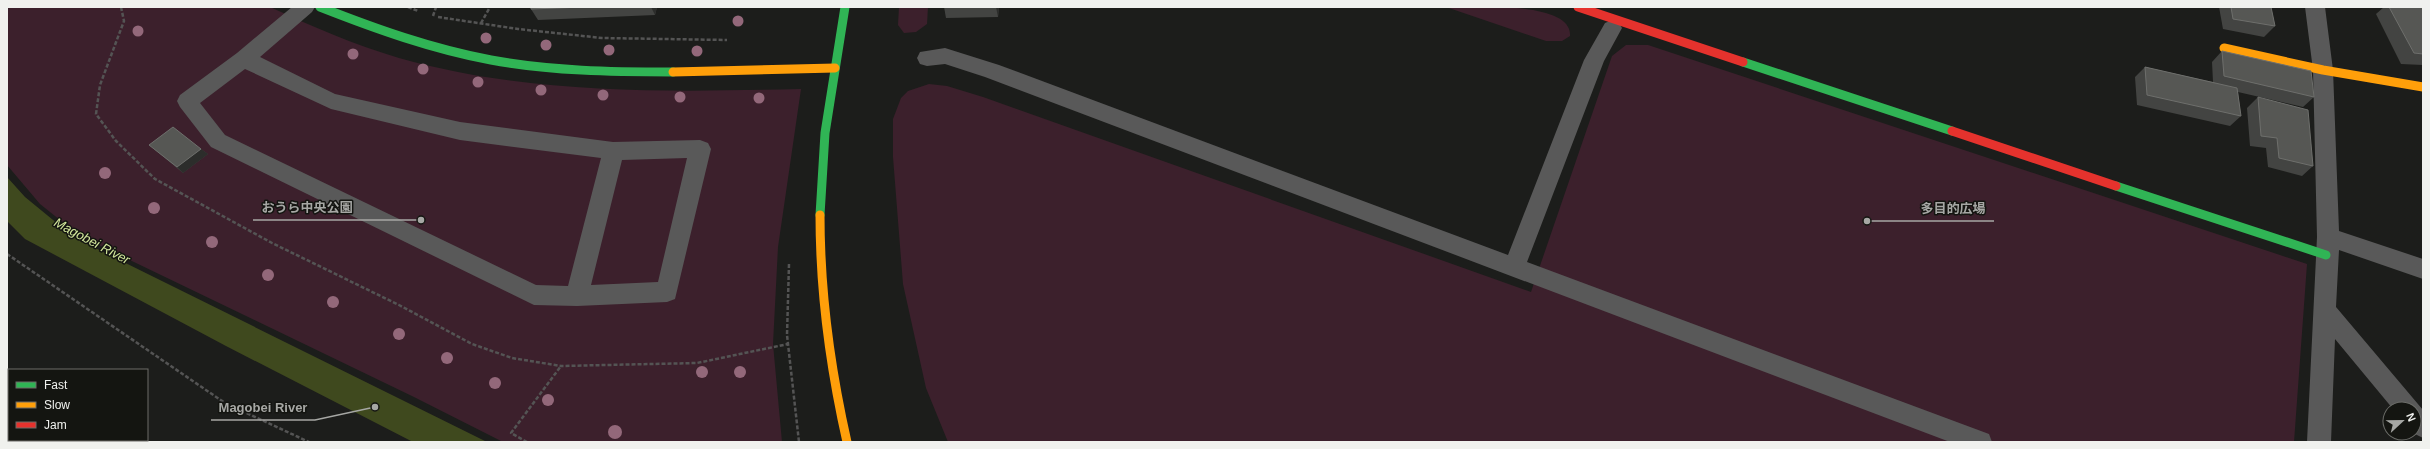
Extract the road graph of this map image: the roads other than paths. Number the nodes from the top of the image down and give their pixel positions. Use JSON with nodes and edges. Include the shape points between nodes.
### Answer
{"nodes":[{"id":1,"x":305,"y":7,"type":"edge"},
{"id":2,"x":320,"y":7,"type":"edge"},
{"id":3,"x":845,"y":7,"type":"edge"},
{"id":4,"x":1578,"y":7,"type":"edge"},
{"id":5,"x":2315,"y":7,"type":"edge"},
{"id":6,"x":1612,"y":18,"type":"edge"},
{"id":7,"x":2224,"y":48,"type":"dead end"},
{"id":8,"x":927,"y":58,"type":"dead end"},
{"id":9,"x":244,"y":59,"type":"junction"},
{"id":10,"x":835,"y":68,"type":"junction"},
{"id":11,"x":2323,"y":70,"type":"junction"},
{"id":12,"x":2423,"y":87,"type":"edge"},
{"id":13,"x":613,"y":151,"type":"junction"},
{"id":14,"x":2327,"y":246,"type":"junction"},
{"id":15,"x":1514,"y":267,"type":"junction"},
{"id":16,"x":2423,"y":268,"type":"edge"},
{"id":17,"x":577,"y":296,"type":"junction"},
{"id":18,"x":2325,"y":310,"type":"junction"},
{"id":19,"x":2401,"y":401,"type":"edge"},
{"id":20,"x":847,"y":442,"type":"edge"},
{"id":21,"x":1980,"y":442,"type":"edge"},
{"id":22,"x":2319,"y":442,"type":"edge"}],
"edges":[{"from":1,"to":9,"type":"street"},
{"from":2,"to":10,"type":"street","via":[[419,42],[517,64],[570,69],[660,72]]},
{"from":3,"to":10,"type":"street"},
{"from":4,"to":6,"type":"street"},
{"from":5,"to":11,"type":"street"},
{"from":6,"to":14,"type":"street"},
{"from":6,"to":15,"type":"street"},
{"from":7,"to":11,"type":"street"},
{"from":8,"to":15,"type":"street","via":[[945,56],[976,65]]},
{"from":9,"to":13,"type":"street","via":[[332,100],[460,131]]},
{"from":9,"to":17,"type":"street","via":[[187,101],[218,141],[534,295]]},
{"from":10,"to":20,"type":"street","via":[[823,151],[822,266],[827,337]]},
{"from":11,"to":12,"type":"street"},
{"from":11,"to":14,"type":"street"},
{"from":13,"to":17,"type":"street"},
{"from":13,"to":17,"type":"street","via":[[700,149],[667,292]]},
{"from":14,"to":16,"type":"street"},
{"from":14,"to":18,"type":"street"},
{"from":15,"to":21,"type":"street"},
{"from":18,"to":19,"type":"street"},
{"from":18,"to":22,"type":"street"}]}
